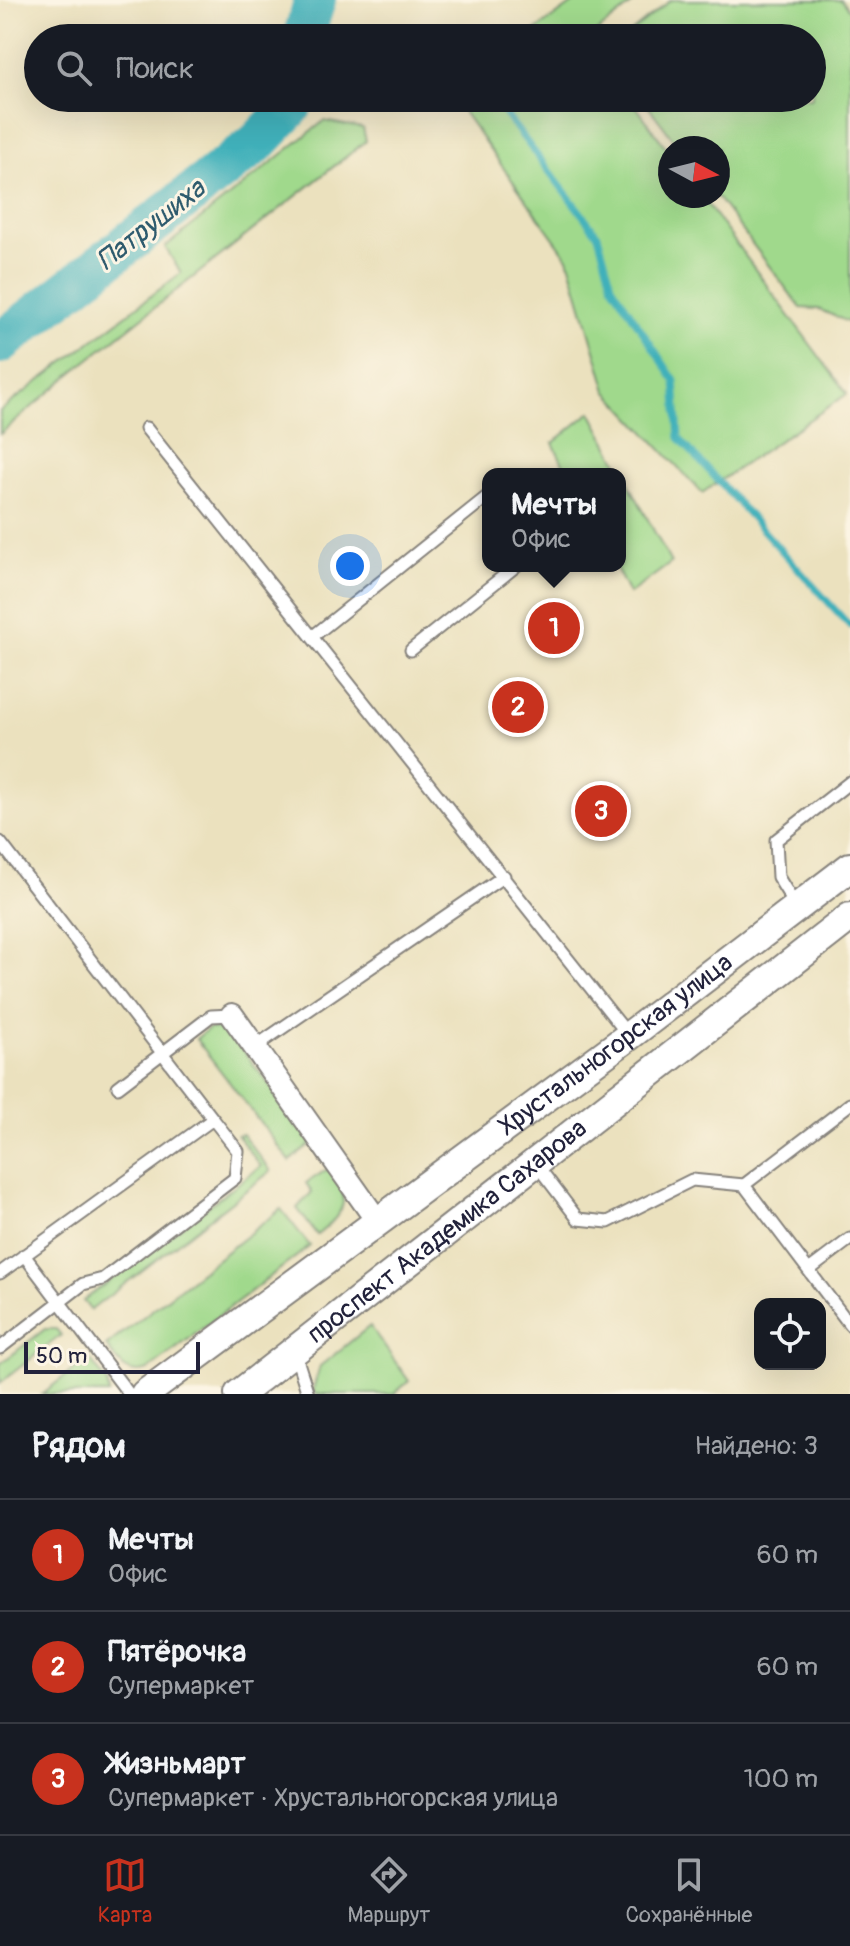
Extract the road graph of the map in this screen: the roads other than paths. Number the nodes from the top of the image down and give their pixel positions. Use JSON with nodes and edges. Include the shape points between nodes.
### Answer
{"nodes":[{"id":1,"x":146,"y":428,"type":"dead end"},
{"id":2,"x":482,"y":501,"type":"edge"},
{"id":3,"x":508,"y":572,"type":"edge"},
{"id":4,"x":312,"y":637,"type":"junction"},
{"id":5,"x":411,"y":650,"type":"dead end"},
{"id":6,"x":850,"y":782,"type":"edge"},
{"id":7,"x":0,"y":842,"type":"edge"},
{"id":8,"x":850,"y":867,"type":"edge"},
{"id":9,"x":504,"y":876,"type":"junction"},
{"id":10,"x":797,"y":908,"type":"junction"},
{"id":11,"x":850,"y":917,"type":"edge"},
{"id":12,"x":232,"y":1015,"type":"joint"},
{"id":13,"x":629,"y":1036,"type":"junction"},
{"id":14,"x":256,"y":1046,"type":"junction"},
{"id":15,"x":163,"y":1054,"type":"junction"},
{"id":16,"x":654,"y":1070,"type":"joint"},
{"id":17,"x":118,"y":1087,"type":"dead end"},
{"id":18,"x":850,"y":1104,"type":"edge"},
{"id":19,"x":213,"y":1119,"type":"junction"},
{"id":20,"x":534,"y":1161,"type":"junction"},
{"id":21,"x":744,"y":1185,"type":"junction"},
{"id":22,"x":378,"y":1222,"type":"junction"},
{"id":23,"x":850,"y":1239,"type":"edge"},
{"id":24,"x":24,"y":1255,"type":"junction"},
{"id":25,"x":809,"y":1270,"type":"junction"},
{"id":26,"x":0,"y":1273,"type":"edge"},
{"id":27,"x":60,"y":1302,"type":"junction"},
{"id":28,"x":850,"y":1325,"type":"edge"},
{"id":29,"x":0,"y":1348,"type":"edge"},
{"id":30,"x":294,"y":1351,"type":"junction"},
{"id":31,"x":129,"y":1394,"type":"edge"},
{"id":32,"x":145,"y":1394,"type":"edge"},
{"id":33,"x":239,"y":1394,"type":"edge"},
{"id":34,"x":308,"y":1394,"type":"edge"}],
"edges":[{"from":1,"to":4,"type":"lane"},
{"from":2,"to":4,"type":"lane"},
{"from":3,"to":5,"type":"lane"},
{"from":4,"to":9,"type":"lane"},
{"from":6,"to":10,"type":"lane","via":[[776,840],[778,877]]},
{"from":7,"to":15,"type":"lane"},
{"from":8,"to":10,"type":"street","name":"Хрустальногорская улица"},
{"from":9,"to":13,"type":"lane"},
{"from":9,"to":14,"type":"lane"},
{"from":10,"to":13,"type":"street","name":"Хрустальногорская улица"},
{"from":11,"to":16,"type":"street","name":"Хрустальногорская улица"},
{"from":12,"to":14,"type":"street"},
{"from":12,"to":15,"type":"lane","via":[[211,1016]]},
{"from":13,"to":22,"type":"street","name":"Хрустальногорская улица"},
{"from":14,"to":22,"type":"street"},
{"from":15,"to":17,"type":"lane"},
{"from":15,"to":19,"type":"lane"},
{"from":16,"to":20,"type":"street","name":"проспект Академика Сахарова"},
{"from":18,"to":21,"type":"lane"},
{"from":19,"to":24,"type":"lane"},
{"from":19,"to":27,"type":"lane","via":[[238,1151],[235,1178],[103,1279],[83,1284]]},
{"from":20,"to":21,"type":"lane","via":[[578,1219],[608,1222],[692,1180]]},
{"from":20,"to":30,"type":"street","name":"проспект Академика Сахарова"},
{"from":21,"to":25,"type":"lane"},
{"from":22,"to":32,"type":"street","name":"проспект Академика Сахарова"},
{"from":23,"to":25,"type":"lane"},
{"from":24,"to":26,"type":"lane"},
{"from":24,"to":27,"type":"lane"},
{"from":25,"to":28,"type":"lane"},
{"from":27,"to":29,"type":"lane"},
{"from":27,"to":31,"type":"lane"},
{"from":30,"to":33,"type":"street","name":"проспект Академика Сахарова"},
{"from":30,"to":34,"type":"lane"}]}
